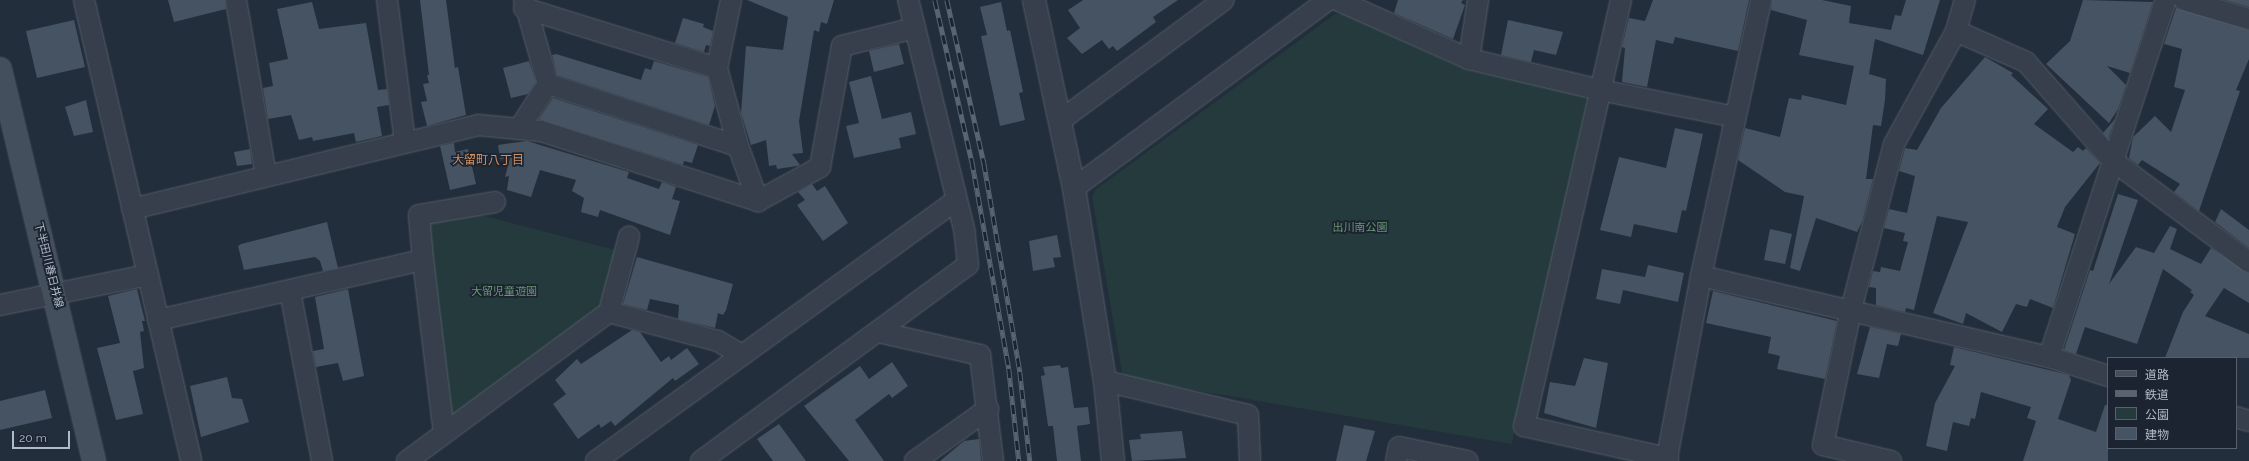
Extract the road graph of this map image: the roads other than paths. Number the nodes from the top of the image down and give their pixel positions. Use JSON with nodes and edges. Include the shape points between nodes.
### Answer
{"nodes":[{"id":1,"x":84,"y":0,"type":"edge"},
{"id":2,"x":236,"y":0,"type":"edge"},
{"id":3,"x":387,"y":0,"type":"edge"},
{"id":4,"x":731,"y":0,"type":"edge"},
{"id":5,"x":908,"y":0,"type":"edge"},
{"id":6,"x":1034,"y":0,"type":"edge"},
{"id":7,"x":1224,"y":0,"type":"edge"},
{"id":8,"x":1328,"y":0,"type":"edge"},
{"id":9,"x":1337,"y":0,"type":"edge"},
{"id":10,"x":1478,"y":0,"type":"edge"},
{"id":11,"x":1621,"y":0,"type":"edge"},
{"id":12,"x":1761,"y":0,"type":"edge"},
{"id":13,"x":1965,"y":0,"type":"edge"},
{"id":14,"x":2166,"y":0,"type":"edge"},
{"id":15,"x":2184,"y":0,"type":"edge"},
{"id":16,"x":524,"y":4,"type":"edge"},
{"id":17,"x":2249,"y":19,"type":"edge"},
{"id":18,"x":915,"y":28,"type":"junction"},
{"id":19,"x":1956,"y":31,"type":"junction"},
{"id":20,"x":1469,"y":58,"type":"junction"},
{"id":21,"x":717,"y":68,"type":"junction"},
{"id":22,"x":0,"y":69,"type":"edge"},
{"id":23,"x":548,"y":84,"type":"junction"},
{"id":24,"x":1600,"y":90,"type":"junction"},
{"id":25,"x":1735,"y":117,"type":"junction"},
{"id":26,"x":1061,"y":120,"type":"junction"},
{"id":27,"x":519,"y":129,"type":"junction"},
{"id":28,"x":405,"y":142,"type":"junction"},
{"id":29,"x":738,"y":146,"type":"junction"},
{"id":30,"x":2112,"y":160,"type":"junction"},
{"id":31,"x":266,"y":175,"type":"junction"},
{"id":32,"x":1074,"y":188,"type":"junction"},
{"id":33,"x":758,"y":201,"type":"junction"},
{"id":34,"x":955,"y":201,"type":"junction"},
{"id":35,"x":495,"y":202,"type":"dead end"},
{"id":36,"x":132,"y":208,"type":"junction"},
{"id":37,"x":629,"y":237,"type":"dead end"},
{"id":38,"x":423,"y":260,"type":"junction"},
{"id":39,"x":2249,"y":262,"type":"edge"},
{"id":40,"x":147,"y":275,"type":"junction"},
{"id":41,"x":1701,"y":276,"type":"junction"},
{"id":42,"x":290,"y":291,"type":"junction"},
{"id":43,"x":55,"y":293,"type":"junction"},
{"id":44,"x":0,"y":305,"type":"edge"},
{"id":45,"x":1851,"y":310,"type":"junction"},
{"id":46,"x":609,"y":312,"type":"junction"},
{"id":47,"x":158,"y":320,"type":"junction"},
{"id":48,"x":878,"y":332,"type":"junction"},
{"id":49,"x":740,"y":355,"type":"junction"},
{"id":50,"x":2049,"y":357,"type":"junction"},
{"id":51,"x":2107,"y":376,"type":"edge"},
{"id":52,"x":1105,"y":382,"type":"junction"},
{"id":53,"x":988,"y":409,"type":"junction"},
{"id":54,"x":2237,"y":417,"type":"edge"},
{"id":55,"x":2249,"y":421,"type":"edge"},
{"id":56,"x":444,"y":434,"type":"junction"},
{"id":57,"x":1667,"y":460,"type":"edge"},
{"id":58,"x":94,"y":461,"type":"edge"},
{"id":59,"x":191,"y":461,"type":"edge"},
{"id":60,"x":322,"y":461,"type":"edge"},
{"id":61,"x":407,"y":461,"type":"edge"},
{"id":62,"x":596,"y":461,"type":"edge"},
{"id":63,"x":701,"y":461,"type":"edge"},
{"id":64,"x":915,"y":461,"type":"edge"},
{"id":65,"x":993,"y":461,"type":"edge"},
{"id":66,"x":1113,"y":461,"type":"edge"},
{"id":67,"x":1250,"y":461,"type":"edge"},
{"id":68,"x":1396,"y":461,"type":"edge"},
{"id":69,"x":1468,"y":461,"type":"edge"},
{"id":70,"x":1891,"y":461,"type":"edge"}],
"edges":[{"from":1,"to":36,"type":"street"},
{"from":2,"to":31,"type":"street"},
{"from":3,"to":28,"type":"street"},
{"from":4,"to":21,"type":"street"},
{"from":5,"to":18,"type":"street"},
{"from":6,"to":26,"type":"street"},
{"from":7,"to":26,"type":"street"},
{"from":8,"to":32,"type":"street"},
{"from":9,"to":20,"type":"street"},
{"from":10,"to":20,"type":"street"},
{"from":11,"to":24,"type":"street"},
{"from":12,"to":25,"type":"street"},
{"from":13,"to":19,"type":"street"},
{"from":14,"to":30,"type":"street"},
{"from":15,"to":17,"type":"street"},
{"from":16,"to":21,"type":"street"},
{"from":16,"to":23,"type":"street"},
{"from":18,"to":33,"type":"street","via":[[842,46],[820,168]]},
{"from":18,"to":34,"type":"street"},
{"from":19,"to":30,"type":"street","via":[[2026,62]]},
{"from":19,"to":45,"type":"street","via":[[1894,144]]},
{"from":20,"to":24,"type":"street"},
{"from":21,"to":29,"type":"street"},
{"from":22,"to":43,"type":"main road","name":"下半田川春日井線"},
{"from":23,"to":27,"type":"street"},
{"from":23,"to":29,"type":"street"},
{"from":24,"to":25,"type":"street"},
{"from":24,"to":57,"type":"street","via":[[1524,426]]},
{"from":25,"to":41,"type":"street"},
{"from":26,"to":32,"type":"street"},
{"from":27,"to":28,"type":"street","via":[[478,125]]},
{"from":27,"to":33,"type":"street","via":[[541,131]]},
{"from":28,"to":31,"type":"street"},
{"from":29,"to":33,"type":"street"},
{"from":30,"to":39,"type":"street"},
{"from":30,"to":50,"type":"street"},
{"from":31,"to":36,"type":"street"},
{"from":32,"to":52,"type":"street"},
{"from":34,"to":48,"type":"street","via":[[964,229],[968,265]]},
{"from":34,"to":49,"type":"street"},
{"from":35,"to":38,"type":"street","via":[[419,215]]},
{"from":36,"to":40,"type":"street"},
{"from":37,"to":46,"type":"street"},
{"from":38,"to":42,"type":"street"},
{"from":38,"to":56,"type":"street"},
{"from":40,"to":43,"type":"street"},
{"from":40,"to":47,"type":"street"},
{"from":41,"to":45,"type":"street"},
{"from":41,"to":57,"type":"street"},
{"from":42,"to":47,"type":"street"},
{"from":42,"to":60,"type":"street"},
{"from":43,"to":44,"type":"street"},
{"from":43,"to":58,"type":"main road","name":"下半田川春日井線"},
{"from":45,"to":50,"type":"street"},
{"from":45,"to":70,"type":"street","via":[[1823,446]]},
{"from":46,"to":49,"type":"street","via":[[718,341]]},
{"from":46,"to":56,"type":"street"},
{"from":47,"to":59,"type":"street"},
{"from":48,"to":53,"type":"street","via":[[980,355]]},
{"from":48,"to":63,"type":"street"},
{"from":49,"to":62,"type":"street"},
{"from":50,"to":51,"type":"street"},
{"from":52,"to":66,"type":"street"},
{"from":52,"to":67,"type":"street","via":[[1248,415]]},
{"from":53,"to":64,"type":"street"},
{"from":53,"to":65,"type":"street"},
{"from":54,"to":55,"type":"street"},
{"from":56,"to":61,"type":"street"},
{"from":68,"to":69,"type":"street","via":[[1399,447]]}]}
